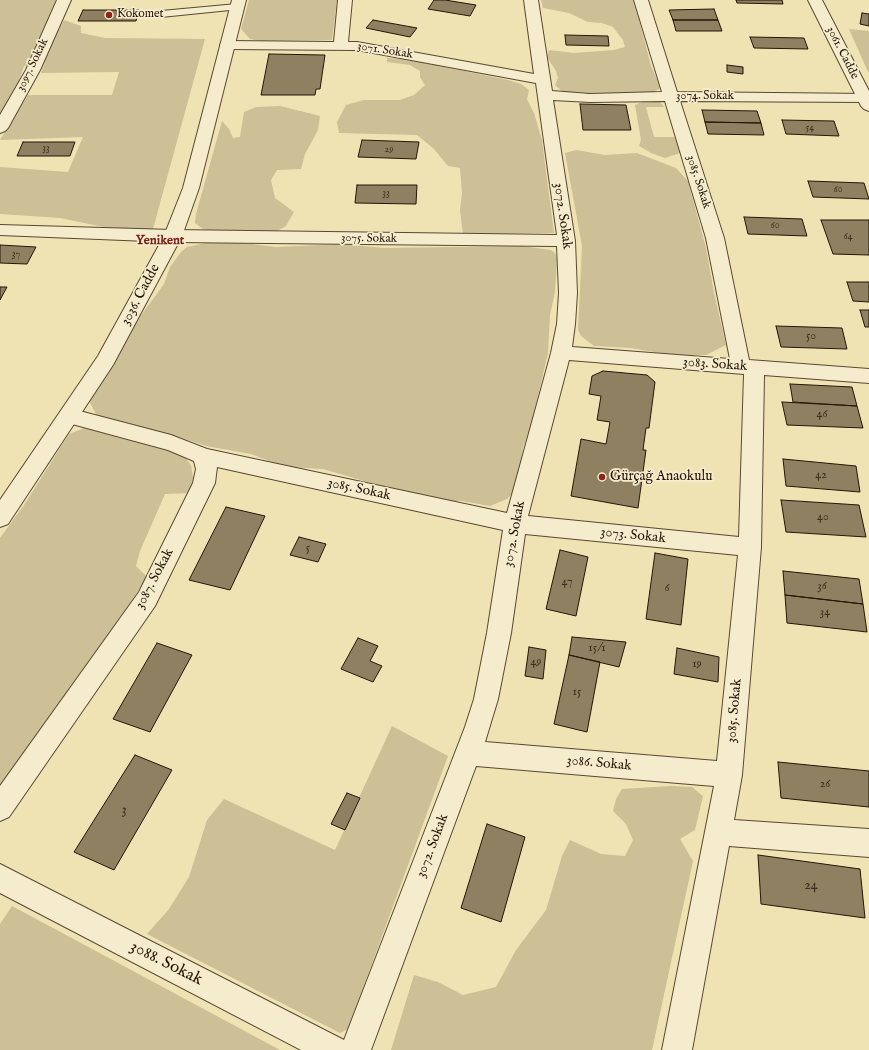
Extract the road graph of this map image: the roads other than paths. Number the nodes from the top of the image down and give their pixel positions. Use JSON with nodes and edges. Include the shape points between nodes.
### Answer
{"nodes":[{"id":1,"x":64,"y":0,"type":"edge"},
{"id":2,"x":345,"y":0,"type":"edge"},
{"id":3,"x":531,"y":0,"type":"edge"},
{"id":4,"x":641,"y":0,"type":"edge"},
{"id":5,"x":816,"y":0,"type":"edge"},
{"id":6,"x":238,"y":4,"type":"edge"},
{"id":7,"x":161,"y":14,"type":"dead end"},
{"id":8,"x":341,"y":45,"type":"junction"},
{"id":9,"x":227,"y":46,"type":"junction"},
{"id":10,"x":543,"y":87,"type":"junction"},
{"id":11,"x":671,"y":96,"type":"junction"},
{"id":12,"x":868,"y":101,"type":"edge"},
{"id":13,"x":0,"y":128,"type":"edge"},
{"id":14,"x":0,"y":230,"type":"edge"},
{"id":15,"x":173,"y":236,"type":"junction"},
{"id":16,"x":566,"y":241,"type":"junction"},
{"id":17,"x":561,"y":353,"type":"junction"},
{"id":18,"x":747,"y":367,"type":"junction"},
{"id":19,"x":869,"y":376,"type":"edge"},
{"id":20,"x":68,"y":416,"type":"junction"},
{"id":21,"x":203,"y":456,"type":"junction"},
{"id":22,"x":0,"y":518,"type":"edge"},
{"id":23,"x":515,"y":524,"type":"junction"},
{"id":24,"x":750,"y":547,"type":"junction"},
{"id":25,"x":469,"y":753,"type":"junction"},
{"id":26,"x":729,"y":775,"type":"junction"},
{"id":27,"x":0,"y":808,"type":"edge"},
{"id":28,"x":718,"y":832,"type":"junction"},
{"id":29,"x":869,"y":843,"type":"edge"},
{"id":30,"x":0,"y":878,"type":"edge"},
{"id":31,"x":333,"y":1050,"type":"edge"},
{"id":32,"x":356,"y":1050,"type":"edge"},
{"id":33,"x":677,"y":1050,"type":"edge"}],
"edges":[{"from":1,"to":13,"type":"street","name":"3097. Sokak","via":[[33,70]]},
{"from":2,"to":8,"type":"street"},
{"from":3,"to":10,"type":"street","name":"3072. Sokak"},
{"from":4,"to":11,"type":"street","name":"3085. Sokak"},
{"from":5,"to":12,"type":"street","name":"3061. Cadde"},
{"from":6,"to":7,"type":"lane"},
{"from":6,"to":9,"type":"street","name":"3036. Cadde"},
{"from":8,"to":9,"type":"street","name":"3071. Sokak"},
{"from":8,"to":10,"type":"street","name":"3071. Sokak","via":[[397,52]]},
{"from":9,"to":15,"type":"street","name":"3036. Cadde","via":[[191,188]]},
{"from":10,"to":11,"type":"street","name":"3074. Sokak","via":[[590,98]]},
{"from":10,"to":16,"type":"street","name":"3072. Sokak"},
{"from":11,"to":12,"type":"street","name":"3074. Sokak"},
{"from":11,"to":18,"type":"street","name":"3085. Sokak","via":[[715,238]]},
{"from":14,"to":15,"type":"street","name":"3075. Sokak"},
{"from":15,"to":16,"type":"street","name":"3075. Sokak"},
{"from":15,"to":20,"type":"street","name":"3036. Cadde","via":[[106,360]]},
{"from":16,"to":17,"type":"street","name":"3072. Sokak","via":[[568,293]]},
{"from":17,"to":18,"type":"street","name":"3083. Sokak"},
{"from":17,"to":23,"type":"street","name":"3072. Sokak"},
{"from":18,"to":19,"type":"street","name":"3083. Sokak"},
{"from":18,"to":24,"type":"street","name":"3085. Sokak"},
{"from":20,"to":21,"type":"street","via":[[171,443]]},
{"from":20,"to":22,"type":"street","name":"3036. Cadde"},
{"from":21,"to":23,"type":"street","name":"3085. Sokak"},
{"from":21,"to":27,"type":"street","name":"3087. Sokak","via":[[207,469],[204,483],[147,599]]},
{"from":23,"to":24,"type":"street","name":"3073. Sokak"},
{"from":23,"to":25,"type":"street","name":"3072. Sokak","via":[[489,683]]},
{"from":24,"to":26,"type":"street","name":"3085. Sokak"},
{"from":25,"to":26,"type":"street","name":"3086. Sokak"},
{"from":25,"to":32,"type":"street","name":"3072. Sokak"},
{"from":26,"to":28,"type":"street","name":"3085. Sokak"},
{"from":28,"to":29,"type":"street"},
{"from":28,"to":33,"type":"street","name":"3085. Sokak"},
{"from":30,"to":31,"type":"street","name":"3088. Sokak"}]}
